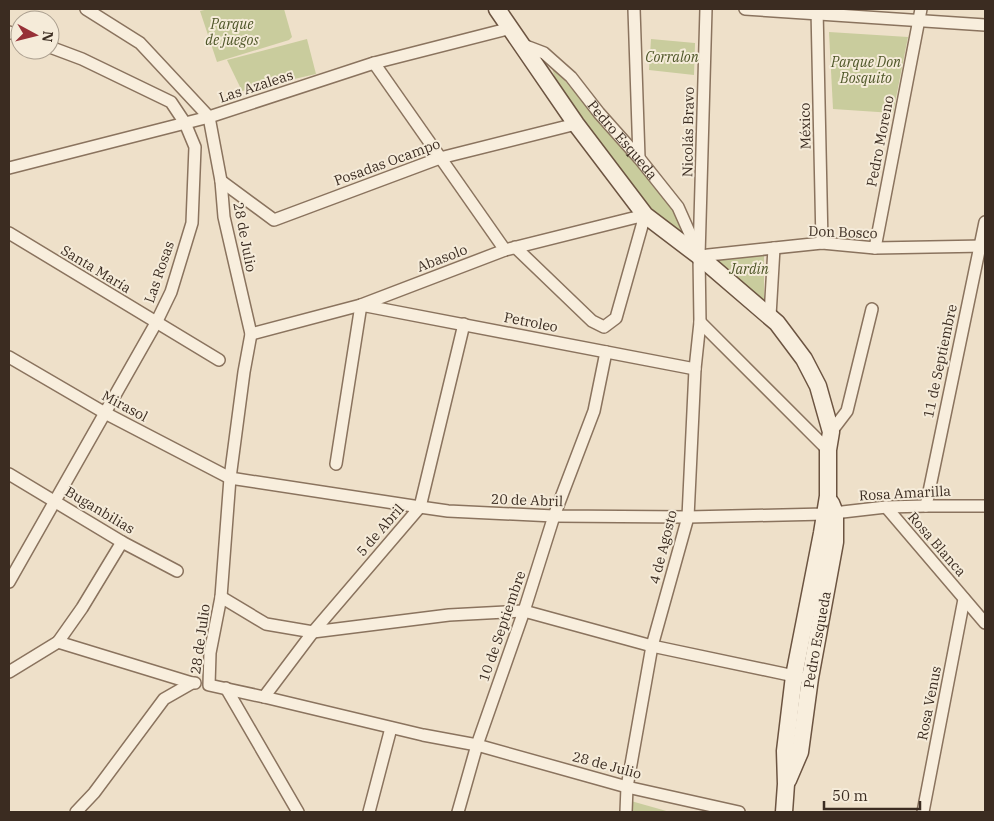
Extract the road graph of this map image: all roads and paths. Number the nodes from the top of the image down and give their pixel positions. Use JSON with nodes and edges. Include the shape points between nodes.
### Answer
{"nodes":[{"id":1,"x":86,"y":9,"type":"edge"},
{"id":2,"x":634,"y":9,"type":"edge"},
{"id":3,"x":706,"y":9,"type":"edge"},
{"id":4,"x":745,"y":9,"type":"edge"},
{"id":5,"x":921,"y":9,"type":"edge"},
{"id":6,"x":499,"y":10,"type":"edge"},
{"id":7,"x":818,"y":11,"type":"edge"},
{"id":8,"x":918,"y":21,"type":"junction"},
{"id":9,"x":985,"y":25,"type":"edge"},
{"id":10,"x":511,"y":28,"type":"junction"},
{"id":11,"x":523,"y":45,"type":"junction"},
{"id":12,"x":60,"y":51,"type":"edge"},
{"id":13,"x":374,"y":64,"type":"junction"},
{"id":14,"x":209,"y":117,"type":"junction"},
{"id":15,"x":185,"y":123,"type":"junction"},
{"id":16,"x":576,"y":124,"type":"junction"},
{"id":17,"x":440,"y":158,"type":"junction"},
{"id":18,"x":639,"y":158,"type":"junction"},
{"id":19,"x":9,"y":168,"type":"edge"},
{"id":20,"x":221,"y":182,"type":"junction"},
{"id":21,"x":645,"y":215,"type":"junction"},
{"id":22,"x":985,"y":222,"type":"edge"},
{"id":23,"x":9,"y":234,"type":"edge"},
{"id":24,"x":822,"y":243,"type":"junction"},
{"id":25,"x":982,"y":245,"type":"edge"},
{"id":26,"x":774,"y":248,"type":"junction"},
{"id":27,"x":875,"y":248,"type":"junction"},
{"id":28,"x":510,"y":249,"type":"junction"},
{"id":29,"x":699,"y":256,"type":"junction"},
{"id":30,"x":361,"y":305,"type":"junction"},
{"id":31,"x":872,"y":309,"type":"dead end"},
{"id":32,"x":770,"y":316,"type":"junction"},
{"id":33,"x":700,"y":322,"type":"junction"},
{"id":34,"x":156,"y":323,"type":"junction"},
{"id":35,"x":464,"y":324,"type":"junction"},
{"id":36,"x":251,"y":334,"type":"junction"},
{"id":37,"x":606,"y":352,"type":"junction"},
{"id":38,"x":9,"y":357,"type":"edge"},
{"id":39,"x":219,"y":360,"type":"dead end"},
{"id":40,"x":694,"y":369,"type":"junction"},
{"id":41,"x":105,"y":413,"type":"junction"},
{"id":42,"x":831,"y":432,"type":"junction"},
{"id":43,"x":828,"y":450,"type":"junction"},
{"id":44,"x":336,"y":464,"type":"dead end"},
{"id":45,"x":9,"y":474,"type":"edge"},
{"id":46,"x":230,"y":478,"type":"junction"},
{"id":47,"x":56,"y":500,"type":"junction"},
{"id":48,"x":926,"y":506,"type":"junction"},
{"id":49,"x":985,"y":506,"type":"edge"},
{"id":50,"x":420,"y":507,"type":"junction"},
{"id":51,"x":886,"y":507,"type":"junction"},
{"id":52,"x":830,"y":513,"type":"junction"},
{"id":53,"x":554,"y":516,"type":"junction"},
{"id":54,"x":688,"y":517,"type":"junction"},
{"id":55,"x":122,"y":542,"type":"junction"},
{"id":56,"x":177,"y":571,"type":"dead end"},
{"id":57,"x":9,"y":582,"type":"edge"},
{"id":58,"x":221,"y":597,"type":"junction"},
{"id":59,"x":964,"y":598,"type":"junction"},
{"id":60,"x":524,"y":611,"type":"junction"},
{"id":61,"x":985,"y":623,"type":"edge"},
{"id":62,"x":313,"y":632,"type":"junction"},
{"id":63,"x":58,"y":642,"type":"junction"},
{"id":64,"x":652,"y":646,"type":"junction"},
{"id":65,"x":9,"y":672,"type":"edge"},
{"id":66,"x":802,"y":677,"type":"junction"},
{"id":67,"x":192,"y":683,"type":"junction"},
{"id":68,"x":209,"y":685,"type":"junction"},
{"id":69,"x":226,"y":688,"type":"junction"},
{"id":70,"x":264,"y":697,"type":"junction"},
{"id":71,"x":391,"y":728,"type":"junction"},
{"id":72,"x":477,"y":745,"type":"junction"},
{"id":73,"x":627,"y":787,"type":"junction"},
{"id":74,"x":76,"y":812,"type":"edge"},
{"id":75,"x":298,"y":812,"type":"edge"},
{"id":76,"x":369,"y":812,"type":"edge"},
{"id":77,"x":458,"y":812,"type":"edge"},
{"id":78,"x":626,"y":812,"type":"edge"},
{"id":79,"x":739,"y":812,"type":"edge"},
{"id":80,"x":784,"y":812,"type":"edge"},
{"id":81,"x":923,"y":812,"type":"edge"}],
"edges":[{"from":1,"to":14,"type":"street","via":[[140,43]]},
{"from":2,"to":18,"type":"street"},
{"from":3,"to":29,"type":"street","name":"Nicolás Bravo"},
{"from":4,"to":7,"type":"street"},
{"from":5,"to":8,"type":"street","name":"Pedro Moreno"},
{"from":6,"to":10,"type":"street","name":"Pedro Esqueda"},
{"from":7,"to":8,"type":"street"},
{"from":7,"to":24,"type":"street","name":"México"},
{"from":8,"to":9,"type":"street"},
{"from":8,"to":27,"type":"street","name":"Pedro Moreno"},
{"from":10,"to":11,"type":"street","name":"Pedro Esqueda"},
{"from":10,"to":13,"type":"street","name":"Las Azaleas"},
{"from":11,"to":16,"type":"street","name":"Pedro Esqueda"},
{"from":11,"to":18,"type":"street","name":"Pedro Esqueda","via":[[544,53],[571,77]]},
{"from":12,"to":15,"type":"street","name":"Las Rosas","via":[[171,102]]},
{"from":13,"to":14,"type":"street","name":"Las Azaleas"},
{"from":13,"to":17,"type":"street"},
{"from":14,"to":15,"type":"street","name":"Las Azaleas"},
{"from":14,"to":20,"type":"street","name":"28 de Julio"},
{"from":15,"to":19,"type":"street","name":"Las Azaleas"},
{"from":15,"to":34,"type":"street","name":"Las Rosas","via":[[195,147],[192,223],[170,292]]},
{"from":16,"to":17,"type":"street","name":"Posadas Ocampo"},
{"from":16,"to":21,"type":"street","name":"Pedro Esqueda"},
{"from":17,"to":20,"type":"street","name":"Posadas Ocampo","via":[[274,220]]},
{"from":17,"to":28,"type":"street"},
{"from":18,"to":29,"type":"street","name":"Pedro Esqueda","via":[[678,207]]},
{"from":20,"to":36,"type":"street","name":"28 de Julio","via":[[224,217]]},
{"from":21,"to":28,"type":"street","name":"Abasolo"},
{"from":21,"to":28,"type":"street","via":[[616,318],[604,327],[592,321]]},
{"from":21,"to":29,"type":"street","name":"Pedro Esqueda"},
{"from":22,"to":25,"type":"street","name":"11 de Septiembre"},
{"from":23,"to":34,"type":"street","name":"Santa María"},
{"from":24,"to":26,"type":"street","name":"Don Bosco"},
{"from":24,"to":27,"type":"street","name":"Don Bosco"},
{"from":25,"to":27,"type":"street","name":"Don Bosco"},
{"from":25,"to":48,"type":"street","name":"11 de Septiembre"},
{"from":26,"to":29,"type":"street","name":"Don Bosco"},
{"from":26,"to":32,"type":"street"},
{"from":28,"to":30,"type":"street","name":"Abasolo"},
{"from":29,"to":32,"type":"street","name":"Pedro Esqueda"},
{"from":29,"to":33,"type":"street","name":"4 de Agosto"},
{"from":30,"to":35,"type":"street","name":"Petroleo"},
{"from":30,"to":36,"type":"street","name":"Abasolo"},
{"from":30,"to":44,"type":"street"},
{"from":31,"to":42,"type":"street","via":[[847,411]]},
{"from":32,"to":42,"type":"street","name":"Pedro Esqueda","via":[[804,359],[818,386]]},
{"from":33,"to":40,"type":"street","name":"4 de Agosto"},
{"from":33,"to":43,"type":"street"},
{"from":34,"to":39,"type":"street","name":"Santa María"},
{"from":34,"to":41,"type":"street","name":"Las Rosas"},
{"from":35,"to":37,"type":"street","name":"Petroleo"},
{"from":35,"to":50,"type":"street","name":"5 de Abril"},
{"from":36,"to":46,"type":"street","name":"28 de Julio"},
{"from":37,"to":40,"type":"street","name":"Petroleo"},
{"from":37,"to":53,"type":"street","name":"10 de Septiembre","via":[[594,410]]},
{"from":38,"to":41,"type":"street","name":"Mirasol"},
{"from":40,"to":54,"type":"street","name":"4 de Agosto"},
{"from":41,"to":46,"type":"street","name":"Mirasol"},
{"from":41,"to":47,"type":"street","name":"Las Rosas"},
{"from":42,"to":43,"type":"street","name":"Pedro Esqueda"},
{"from":43,"to":52,"type":"street","name":"Pedro Esqueda"},
{"from":45,"to":47,"type":"street","name":"Buganbilias"},
{"from":46,"to":50,"type":"street","name":"20 de Abril"},
{"from":46,"to":58,"type":"street","name":"28 de Julio"},
{"from":47,"to":55,"type":"street","name":"Buganbilias"},
{"from":47,"to":57,"type":"street","name":"Las Rosas"},
{"from":48,"to":49,"type":"street","name":"Rosa Amarilla"},
{"from":48,"to":51,"type":"street","name":"Rosa Amarilla"},
{"from":50,"to":53,"type":"street","name":"20 de Abril"},
{"from":50,"to":62,"type":"street","name":"5 de Abril"},
{"from":51,"to":52,"type":"street","name":"Rosa Amarilla"},
{"from":51,"to":59,"type":"street","name":"Rosa Blanca"},
{"from":52,"to":54,"type":"street","name":"20 de Abril"},
{"from":52,"to":66,"type":"street","name":"Pedro Esqueda","via":[[835,542]]},
{"from":53,"to":54,"type":"street","name":"20 de Abril"},
{"from":53,"to":60,"type":"street","name":"10 de Septiembre"},
{"from":54,"to":64,"type":"street","name":"4 de Agosto"},
{"from":55,"to":56,"type":"street","name":"Buganbilias"},
{"from":55,"to":63,"type":"street"},
{"from":58,"to":62,"type":"street","via":[[266,624]]},
{"from":58,"to":68,"type":"street","name":"28 de Julio","via":[[210,653]]},
{"from":59,"to":61,"type":"street","name":"Rosa Blanca"},
{"from":59,"to":81,"type":"street","name":"Rosa Venus"},
{"from":60,"to":62,"type":"street","via":[[449,615]]},
{"from":60,"to":64,"type":"street"},
{"from":60,"to":72,"type":"street","name":"10 de Septiembre"},
{"from":62,"to":70,"type":"street","name":"5 de Abril"},
{"from":63,"to":65,"type":"street"},
{"from":63,"to":67,"type":"street"},
{"from":64,"to":66,"type":"street"},
{"from":64,"to":73,"type":"street","name":"4 de Agosto"},
{"from":66,"to":80,"type":"street","name":"Pedro Esqueda","via":[[800,752],[786,784]]},
{"from":67,"to":68,"type":"street"},
{"from":67,"to":74,"type":"street","via":[[164,699],[94,793]]},
{"from":68,"to":69,"type":"street","name":"28 de Julio"},
{"from":69,"to":70,"type":"street","name":"28 de Julio"},
{"from":69,"to":75,"type":"street"},
{"from":70,"to":71,"type":"street","name":"28 de Julio"},
{"from":71,"to":72,"type":"street","name":"28 de Julio"},
{"from":71,"to":76,"type":"street"},
{"from":72,"to":73,"type":"street","name":"28 de Julio"},
{"from":72,"to":77,"type":"street","name":"10 de Septiembre"},
{"from":73,"to":78,"type":"street","name":"4 de Agosto"},
{"from":73,"to":79,"type":"street","name":"28 de Julio"}]}
